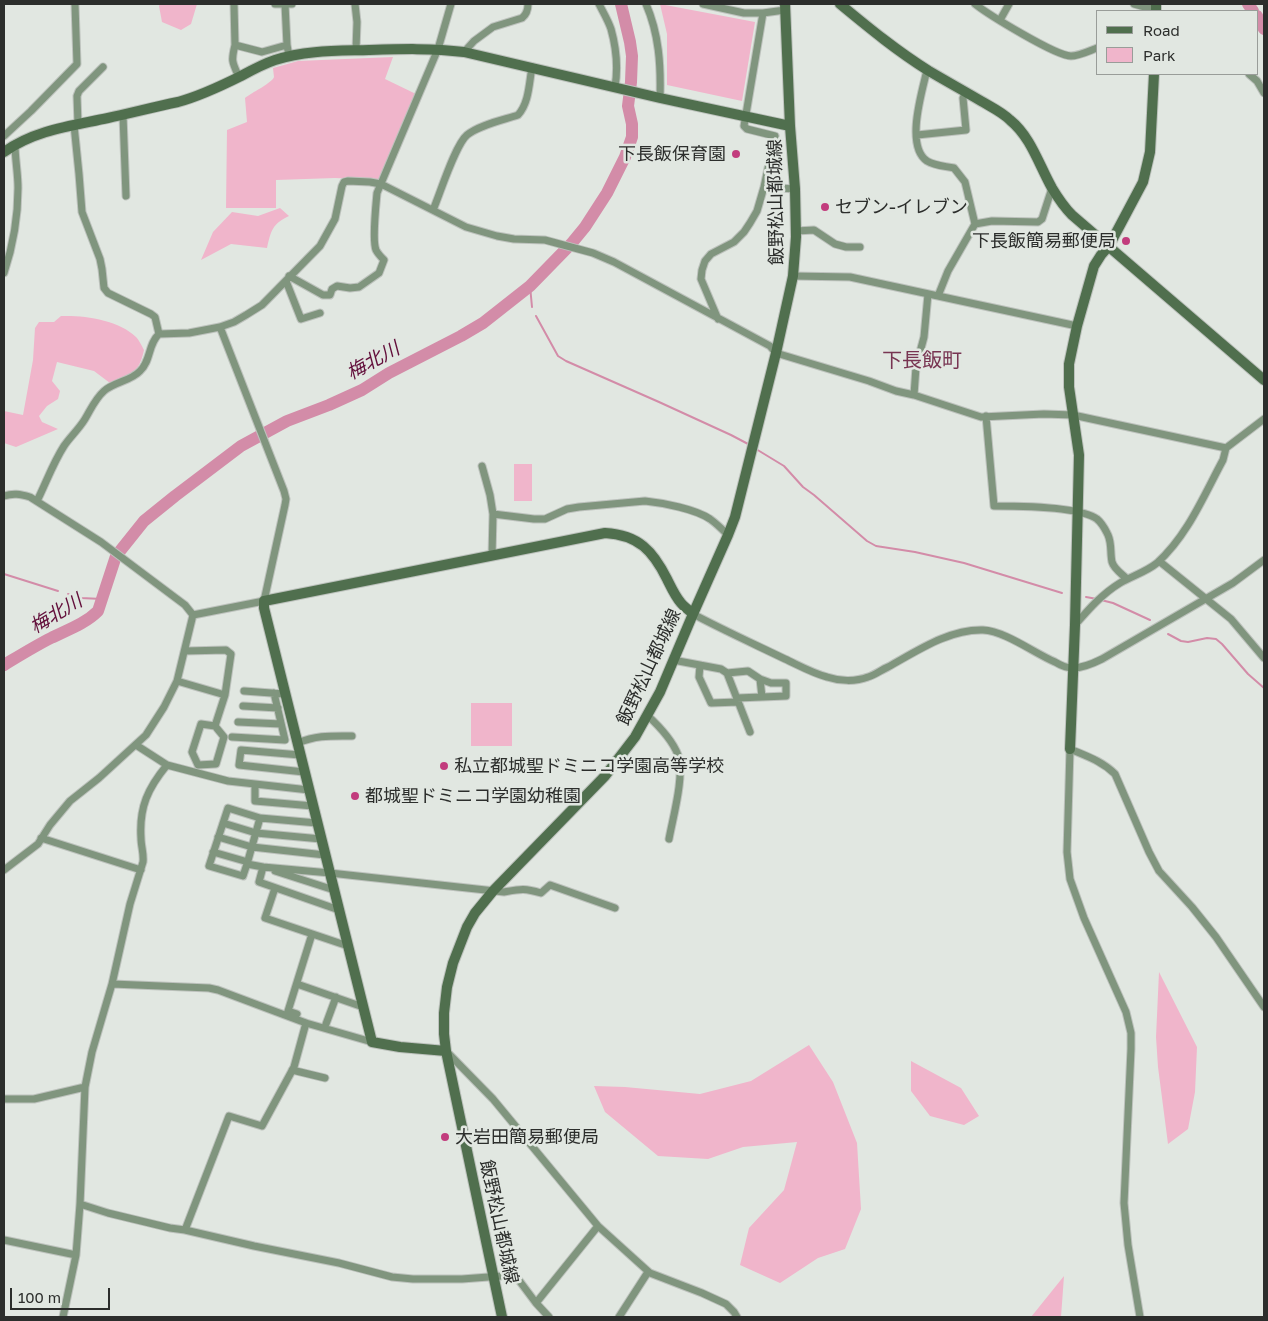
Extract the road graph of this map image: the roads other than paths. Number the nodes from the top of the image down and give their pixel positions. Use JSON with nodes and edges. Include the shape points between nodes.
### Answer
{"nodes":[{"id":1,"x":75,"y":4,"type":"edge"},
{"id":2,"x":234,"y":4,"type":"edge"},
{"id":3,"x":275,"y":4,"type":"edge"},
{"id":4,"x":287,"y":4,"type":"edge"},
{"id":5,"x":355,"y":4,"type":"edge"},
{"id":6,"x":451,"y":4,"type":"edge"},
{"id":7,"x":528,"y":4,"type":"edge"},
{"id":8,"x":599,"y":4,"type":"edge"},
{"id":9,"x":646,"y":4,"type":"edge"},
{"id":10,"x":703,"y":4,"type":"edge"},
{"id":11,"x":840,"y":4,"type":"edge"},
{"id":12,"x":975,"y":4,"type":"edge"},
{"id":13,"x":1009,"y":4,"type":"edge"},
{"id":14,"x":1134,"y":4,"type":"edge"},
{"id":15,"x":729,"y":6,"type":"edge"},
{"id":16,"x":785,"y":7,"type":"edge"},
{"id":17,"x":1156,"y":8,"type":"edge"},
{"id":18,"x":763,"y":13,"type":"junction"},
{"id":19,"x":1000,"y":20,"type":"junction"},
{"id":20,"x":286,"y":44,"type":"junction"},
{"id":21,"x":235,"y":45,"type":"junction"},
{"id":22,"x":1096,"y":48,"type":"edge"},
{"id":23,"x":438,"y":49,"type":"junction"},
{"id":24,"x":356,"y":50,"type":"junction"},
{"id":25,"x":464,"y":52,"type":"junction"},
{"id":26,"x":289,"y":56,"type":"junction"},
{"id":27,"x":103,"y":67,"type":"dead end"},
{"id":28,"x":532,"y":68,"type":"junction"},
{"id":29,"x":927,"y":70,"type":"junction"},
{"id":30,"x":1154,"y":75,"type":"edge"},
{"id":31,"x":1250,"y":75,"type":"edge"},
{"id":32,"x":239,"y":77,"type":"junction"},
{"id":33,"x":616,"y":87,"type":"junction"},
{"id":34,"x":1264,"y":91,"type":"edge"},
{"id":35,"x":966,"y":92,"type":"junction"},
{"id":36,"x":660,"y":98,"type":"junction"},
{"id":37,"x":123,"y":115,"type":"junction"},
{"id":38,"x":746,"y":116,"type":"junction"},
{"id":39,"x":76,"y":125,"type":"junction"},
{"id":40,"x":790,"y":126,"type":"junction"},
{"id":41,"x":916,"y":135,"type":"junction"},
{"id":42,"x":4,"y":136,"type":"edge"},
{"id":43,"x":15,"y":144,"type":"junction"},
{"id":44,"x":4,"y":152,"type":"edge"},
{"id":45,"x":381,"y":184,"type":"junction"},
{"id":46,"x":764,"y":187,"type":"junction"},
{"id":47,"x":1052,"y":188,"type":"junction"},
{"id":48,"x":795,"y":189,"type":"junction"},
{"id":49,"x":126,"y":196,"type":"dead end"},
{"id":50,"x":433,"y":210,"type":"junction"},
{"id":51,"x":975,"y":224,"type":"junction"},
{"id":52,"x":796,"y":231,"type":"junction"},
{"id":53,"x":1109,"y":246,"type":"junction"},
{"id":54,"x":860,"y":248,"type":"dead end"},
{"id":55,"x":4,"y":273,"type":"edge"},
{"id":56,"x":793,"y":276,"type":"junction"},
{"id":57,"x":287,"y":279,"type":"junction"},
{"id":58,"x":928,"y":294,"type":"junction"},
{"id":59,"x":938,"y":296,"type":"junction"},
{"id":60,"x":320,"y":313,"type":"dead end"},
{"id":61,"x":718,"y":319,"type":"junction"},
{"id":62,"x":220,"y":326,"type":"junction"},
{"id":63,"x":1077,"y":326,"type":"junction"},
{"id":64,"x":160,"y":334,"type":"junction"},
{"id":65,"x":776,"y":353,"type":"junction"},
{"id":66,"x":1264,"y":380,"type":"edge"},
{"id":67,"x":914,"y":395,"type":"junction"},
{"id":68,"x":1073,"y":415,"type":"junction"},
{"id":69,"x":986,"y":416,"type":"junction"},
{"id":70,"x":1264,"y":419,"type":"edge"},
{"id":71,"x":1226,"y":448,"type":"junction"},
{"id":72,"x":482,"y":466,"type":"dead end"},
{"id":73,"x":4,"y":496,"type":"edge"},
{"id":74,"x":37,"y":501,"type":"junction"},
{"id":75,"x":1078,"y":512,"type":"junction"},
{"id":76,"x":493,"y":514,"type":"junction"},
{"id":77,"x":728,"y":536,"type":"junction"},
{"id":78,"x":492,"y":556,"type":"junction"},
{"id":79,"x":1264,"y":560,"type":"edge"},
{"id":80,"x":1159,"y":561,"type":"junction"},
{"id":81,"x":1127,"y":579,"type":"junction"},
{"id":82,"x":1207,"y":598,"type":"junction"},
{"id":83,"x":264,"y":601,"type":"junction"},
{"id":84,"x":193,"y":614,"type":"junction"},
{"id":85,"x":692,"y":614,"type":"junction"},
{"id":86,"x":1075,"y":625,"type":"junction"},
{"id":87,"x":185,"y":651,"type":"junction"},
{"id":88,"x":1264,"y":658,"type":"edge"},
{"id":89,"x":674,"y":660,"type":"junction"},
{"id":90,"x":700,"y":665,"type":"junction"},
{"id":91,"x":1073,"y":668,"type":"junction"},
{"id":92,"x":727,"y":673,"type":"junction"},
{"id":93,"x":760,"y":679,"type":"junction"},
{"id":94,"x":177,"y":680,"type":"junction"},
{"id":95,"x":244,"y":691,"type":"dead end"},
{"id":96,"x":280,"y":693,"type":"junction"},
{"id":97,"x":225,"y":695,"type":"junction"},
{"id":98,"x":762,"y":697,"type":"junction"},
{"id":99,"x":738,"y":700,"type":"junction"},
{"id":100,"x":243,"y":706,"type":"dead end"},
{"id":101,"x":278,"y":708,"type":"junction"},
{"id":102,"x":647,"y":715,"type":"junction"},
{"id":103,"x":238,"y":722,"type":"dead end"},
{"id":104,"x":281,"y":724,"type":"junction"},
{"id":105,"x":215,"y":726,"type":"junction"},
{"id":106,"x":750,"y":732,"type":"dead end"},
{"id":107,"x":352,"y":736,"type":"dead end"},
{"id":108,"x":232,"y":738,"type":"dead end"},
{"id":109,"x":297,"y":743,"type":"junction"},
{"id":110,"x":136,"y":745,"type":"junction"},
{"id":111,"x":1070,"y":749,"type":"junction"},
{"id":112,"x":300,"y":755,"type":"junction"},
{"id":113,"x":167,"y":764,"type":"junction"},
{"id":114,"x":304,"y":772,"type":"junction"},
{"id":115,"x":254,"y":784,"type":"junction"},
{"id":116,"x":309,"y":790,"type":"junction"},
{"id":117,"x":255,"y":801,"type":"junction"},
{"id":118,"x":313,"y":806,"type":"junction"},
{"id":119,"x":259,"y":818,"type":"junction"},
{"id":120,"x":223,"y":823,"type":"junction"},
{"id":121,"x":317,"y":823,"type":"junction"},
{"id":122,"x":256,"y":833,"type":"junction"},
{"id":123,"x":218,"y":837,"type":"junction"},
{"id":124,"x":41,"y":838,"type":"junction"},
{"id":125,"x":321,"y":839,"type":"junction"},
{"id":126,"x":669,"y":839,"type":"dead end"},
{"id":127,"x":252,"y":847,"type":"junction"},
{"id":128,"x":213,"y":852,"type":"junction"},
{"id":129,"x":325,"y":855,"type":"junction"},
{"id":130,"x":247,"y":863,"type":"junction"},
{"id":131,"x":263,"y":867,"type":"junction"},
{"id":132,"x":4,"y":870,"type":"edge"},
{"id":133,"x":141,"y":870,"type":"junction"},
{"id":134,"x":330,"y":873,"type":"junction"},
{"id":135,"x":275,"y":888,"type":"junction"},
{"id":136,"x":334,"y":890,"type":"junction"},
{"id":137,"x":493,"y":891,"type":"junction"},
{"id":138,"x":615,"y":908,"type":"dead end"},
{"id":139,"x":339,"y":910,"type":"junction"},
{"id":140,"x":312,"y":934,"type":"junction"},
{"id":141,"x":348,"y":946,"type":"junction"},
{"id":142,"x":112,"y":984,"type":"junction"},
{"id":143,"x":297,"y":984,"type":"junction"},
{"id":144,"x":336,"y":997,"type":"junction"},
{"id":145,"x":363,"y":1007,"type":"junction"},
{"id":146,"x":1264,"y":1007,"type":"edge"},
{"id":147,"x":306,"y":1023,"type":"junction"},
{"id":148,"x":326,"y":1024,"type":"junction"},
{"id":149,"x":360,"y":1034,"type":"dead end"},
{"id":150,"x":372,"y":1042,"type":"junction"},
{"id":151,"x":446,"y":1051,"type":"junction"},
{"id":152,"x":292,"y":1070,"type":"junction"},
{"id":153,"x":325,"y":1078,"type":"dead end"},
{"id":154,"x":84,"y":1087,"type":"junction"},
{"id":155,"x":4,"y":1099,"type":"edge"},
{"id":156,"x":80,"y":1204,"type":"junction"},
{"id":157,"x":598,"y":1226,"type":"junction"},
{"id":158,"x":185,"y":1230,"type":"junction"},
{"id":159,"x":4,"y":1240,"type":"edge"},
{"id":160,"x":76,"y":1255,"type":"junction"},
{"id":161,"x":648,"y":1272,"type":"junction"},
{"id":162,"x":494,"y":1277,"type":"junction"},
{"id":163,"x":536,"y":1304,"type":"junction"},
{"id":164,"x":62,"y":1317,"type":"edge"},
{"id":165,"x":502,"y":1317,"type":"edge"},
{"id":166,"x":549,"y":1317,"type":"edge"},
{"id":167,"x":619,"y":1317,"type":"edge"},
{"id":168,"x":737,"y":1317,"type":"edge"},
{"id":169,"x":1140,"y":1317,"type":"edge"}],
"edges":[{"from":1,"to":42,"type":"street","via":[[77,64]]},
{"from":2,"to":21,"type":"street"},
{"from":3,"to":4,"type":"street"},
{"from":4,"to":20,"type":"street"},
{"from":5,"to":24,"type":"street"},
{"from":6,"to":23,"type":"street"},
{"from":7,"to":25,"type":"street","via":[[526,16],[493,27]]},
{"from":8,"to":33,"type":"street","via":[[614,40]]},
{"from":9,"to":36,"type":"street","via":[[659,51]]},
{"from":10,"to":15,"type":"street"},
{"from":11,"to":29,"type":"street"},
{"from":12,"to":19,"type":"street"},
{"from":13,"to":19,"type":"street"},
{"from":14,"to":17,"type":"street"},
{"from":15,"to":18,"type":"street","via":[[744,13]]},
{"from":16,"to":18,"type":"street"},
{"from":16,"to":40,"type":"street","name":"飯野松山都城線"},
{"from":18,"to":38,"type":"street"},
{"from":19,"to":22,"type":"street","via":[[1050,50],[1067,56]]},
{"from":20,"to":21,"type":"street","via":[[262,52]]},
{"from":20,"to":26,"type":"street"},
{"from":21,"to":32,"type":"street","via":[[232,62]]},
{"from":23,"to":24,"type":"street"},
{"from":23,"to":25,"type":"street"},
{"from":23,"to":45,"type":"street"},
{"from":24,"to":26,"type":"street"},
{"from":25,"to":28,"type":"street"},
{"from":26,"to":32,"type":"street"},
{"from":27,"to":39,"type":"street","via":[[79,91]]},
{"from":28,"to":33,"type":"street"},
{"from":28,"to":50,"type":"street","via":[[522,110],[518,115],[466,136],[458,147]]},
{"from":29,"to":35,"type":"street"},
{"from":29,"to":41,"type":"street"},
{"from":30,"to":53,"type":"street","via":[[1150,152],[1143,182]]},
{"from":31,"to":34,"type":"street"},
{"from":32,"to":37,"type":"street","via":[[200,95]]},
{"from":33,"to":36,"type":"street"},
{"from":35,"to":41,"type":"street","via":[[963,98],[966,130]]},
{"from":35,"to":47,"type":"street","via":[[999,111],[1019,128]]},
{"from":36,"to":38,"type":"street"},
{"from":37,"to":39,"type":"street"},
{"from":37,"to":49,"type":"street"},
{"from":38,"to":40,"type":"street"},
{"from":38,"to":46,"type":"street","via":[[744,126],[747,130],[775,136]]},
{"from":39,"to":43,"type":"street","via":[[53,129]]},
{"from":39,"to":64,"type":"street","via":[[82,212],[100,259],[104,288],[155,317]]},
{"from":40,"to":48,"type":"street","name":"飯野松山都城線"},
{"from":41,"to":51,"type":"street","via":[[920,154],[925,159],[954,168],[965,182]]},
{"from":43,"to":44,"type":"street"},
{"from":43,"to":55,"type":"street","via":[[17,208]]},
{"from":45,"to":50,"type":"street"},
{"from":45,"to":57,"type":"street","via":[[344,182],[335,219],[320,246]]},
{"from":45,"to":57,"type":"street","via":[[375,212],[376,250],[384,260],[379,273],[360,287],[334,287],[327,296]]},
{"from":46,"to":48,"type":"street"},
{"from":46,"to":61,"type":"street","via":[[757,211],[744,232],[734,242],[710,254],[705,261],[701,279]]},
{"from":47,"to":51,"type":"street","via":[[1042,219],[1038,222]]},
{"from":47,"to":53,"type":"street","via":[[1072,216]]},
{"from":48,"to":52,"type":"street","name":"飯野松山都城線"},
{"from":50,"to":61,"type":"street","via":[[466,227],[514,239],[545,240],[614,262]]},
{"from":51,"to":59,"type":"street","via":[[948,271]]},
{"from":52,"to":54,"type":"street","via":[[814,230],[835,244]]},
{"from":52,"to":56,"type":"street","name":"飯野松山都城線"},
{"from":53,"to":63,"type":"street","via":[[1094,266]]},
{"from":53,"to":66,"type":"street"},
{"from":56,"to":58,"type":"street","via":[[850,277]]},
{"from":56,"to":65,"type":"street","name":"飯野松山都城線"},
{"from":57,"to":60,"type":"street","via":[[301,319]]},
{"from":57,"to":62,"type":"street","via":[[262,304],[234,322]]},
{"from":58,"to":59,"type":"street"},
{"from":58,"to":67,"type":"street"},
{"from":59,"to":63,"type":"street"},
{"from":61,"to":65,"type":"street","via":[[770,346]]},
{"from":62,"to":64,"type":"street","via":[[189,333]]},
{"from":62,"to":83,"type":"street","via":[[286,499]]},
{"from":63,"to":68,"type":"street","via":[[1068,376]]},
{"from":64,"to":74,"type":"street","via":[[140,372],[106,389],[97,398],[62,449]]},
{"from":65,"to":67,"type":"street"},
{"from":65,"to":77,"type":"street","name":"飯野松山都城線"},
{"from":67,"to":69,"type":"street"},
{"from":68,"to":69,"type":"street"},
{"from":68,"to":71,"type":"street"},
{"from":68,"to":75,"type":"street","via":[[1079,455]]},
{"from":69,"to":75,"type":"street","via":[[994,506],[1031,506]]},
{"from":70,"to":71,"type":"street"},
{"from":71,"to":80,"type":"street","via":[[1223,460],[1187,527]]},
{"from":72,"to":76,"type":"street"},
{"from":73,"to":74,"type":"street","via":[[20,494]]},
{"from":74,"to":84,"type":"street","via":[[101,542],[186,605]]},
{"from":75,"to":81,"type":"street","via":[[1096,518],[1103,526],[1110,540],[1112,562]]},
{"from":75,"to":86,"type":"street"},
{"from":76,"to":77,"type":"street","via":[[545,519],[579,506],[645,501],[699,513],[712,520]]},
{"from":76,"to":78,"type":"street"},
{"from":77,"to":85,"type":"street","name":"飯野松山都城線"},
{"from":78,"to":83,"type":"street"},
{"from":78,"to":85,"type":"street","via":[[597,534],[623,536],[635,540],[654,556],[681,603]]},
{"from":79,"to":82,"type":"street"},
{"from":80,"to":81,"type":"street"},
{"from":80,"to":82,"type":"street"},
{"from":81,"to":86,"type":"street","via":[[1104,595]]},
{"from":82,"to":88,"type":"street","via":[[1231,619]]},
{"from":82,"to":91,"type":"street","via":[[1102,659]]},
{"from":83,"to":84,"type":"street"},
{"from":83,"to":96,"type":"street"},
{"from":84,"to":87,"type":"street"},
{"from":85,"to":89,"type":"street","name":"飯野松山都城線"},
{"from":85,"to":91,"type":"street","via":[[826,677],[843,680],[868,677],[948,636],[968,630],[994,632],[1042,657]]},
{"from":86,"to":91,"type":"street"},
{"from":87,"to":94,"type":"street"},
{"from":87,"to":97,"type":"street","via":[[226,650],[231,654]]},
{"from":89,"to":90,"type":"street"},
{"from":89,"to":102,"type":"street","name":"飯野松山都城線"},
{"from":90,"to":92,"type":"street"},
{"from":90,"to":99,"type":"street","via":[[699,677],[711,703]]},
{"from":91,"to":111,"type":"street"},
{"from":92,"to":93,"type":"street","via":[[748,671]]},
{"from":92,"to":99,"type":"street"},
{"from":93,"to":98,"type":"street"},
{"from":93,"to":98,"type":"street","via":[[786,683],[786,696]]},
{"from":94,"to":97,"type":"street"},
{"from":94,"to":110,"type":"street","via":[[158,718]]},
{"from":95,"to":96,"type":"street"},
{"from":96,"to":101,"type":"street"},
{"from":96,"to":109,"type":"street"},
{"from":97,"to":105,"type":"street"},
{"from":98,"to":99,"type":"street"},
{"from":99,"to":106,"type":"street"},
{"from":100,"to":101,"type":"street"},
{"from":101,"to":104,"type":"street"},
{"from":102,"to":126,"type":"street","via":[[666,734],[680,764]]},
{"from":102,"to":137,"type":"street","name":"飯野松山都城線","via":[[635,737],[605,776]]},
{"from":103,"to":104,"type":"street"},
{"from":104,"to":108,"type":"street","via":[[285,740]]},
{"from":105,"to":105,"type":"street","via":[[224,737],[216,764],[198,765],[192,752],[201,724]]},
{"from":107,"to":109,"type":"street","via":[[312,737]]},
{"from":109,"to":112,"type":"street"},
{"from":110,"to":113,"type":"street"},
{"from":110,"to":124,"type":"street","via":[[70,801]]},
{"from":111,"to":146,"type":"street","via":[[1099,761],[1114,774],[1159,871],[1216,937]]},
{"from":111,"to":169,"type":"street","via":[[1066,852],[1070,879],[1123,1004],[1131,1034],[1124,1203]]},
{"from":112,"to":114,"type":"street"},
{"from":112,"to":114,"type":"street","via":[[241,750],[239,765]]},
{"from":113,"to":115,"type":"street","via":[[228,781]]},
{"from":113,"to":133,"type":"street","via":[[143,806],[141,838],[144,862]]},
{"from":114,"to":116,"type":"street"},
{"from":115,"to":116,"type":"street"},
{"from":115,"to":117,"type":"street"},
{"from":116,"to":118,"type":"street"},
{"from":117,"to":118,"type":"street"},
{"from":117,"to":119,"type":"street"},
{"from":118,"to":121,"type":"street"},
{"from":119,"to":120,"type":"street","via":[[228,808]]},
{"from":119,"to":121,"type":"street"},
{"from":119,"to":122,"type":"street"},
{"from":120,"to":122,"type":"street"},
{"from":120,"to":123,"type":"street"},
{"from":121,"to":125,"type":"street"},
{"from":122,"to":125,"type":"street"},
{"from":122,"to":127,"type":"street"},
{"from":123,"to":127,"type":"street"},
{"from":123,"to":128,"type":"street"},
{"from":124,"to":132,"type":"street","via":[[38,844]]},
{"from":124,"to":133,"type":"street"},
{"from":125,"to":129,"type":"street"},
{"from":127,"to":129,"type":"street"},
{"from":127,"to":130,"type":"street"},
{"from":128,"to":130,"type":"street"},
{"from":128,"to":130,"type":"street","via":[[209,866],[244,876]]},
{"from":129,"to":134,"type":"street"},
{"from":130,"to":131,"type":"street"},
{"from":131,"to":134,"type":"street"},
{"from":131,"to":135,"type":"street","via":[[259,882]]},
{"from":131,"to":136,"type":"street"},
{"from":133,"to":142,"type":"street"},
{"from":134,"to":136,"type":"street"},
{"from":134,"to":137,"type":"street"},
{"from":135,"to":139,"type":"street"},
{"from":135,"to":140,"type":"street","via":[[265,918]]},
{"from":136,"to":139,"type":"street"},
{"from":137,"to":138,"type":"street","via":[[526,889],[541,894],[550,885]]},
{"from":137,"to":151,"type":"street","name":"飯野松山都城線","via":[[466,927],[452,963],[444,1013]]},
{"from":139,"to":141,"type":"street"},
{"from":140,"to":141,"type":"street"},
{"from":140,"to":143,"type":"street"},
{"from":141,"to":145,"type":"street"},
{"from":142,"to":147,"type":"street","via":[[209,988]]},
{"from":142,"to":154,"type":"street"},
{"from":143,"to":144,"type":"street"},
{"from":143,"to":148,"type":"street","via":[[288,1011]]},
{"from":144,"to":145,"type":"street"},
{"from":144,"to":148,"type":"street"},
{"from":145,"to":150,"type":"street"},
{"from":147,"to":150,"type":"street"},
{"from":147,"to":152,"type":"street"},
{"from":148,"to":149,"type":"street"},
{"from":150,"to":151,"type":"street"},
{"from":151,"to":157,"type":"street","via":[[493,1099]]},
{"from":151,"to":162,"type":"street","name":"飯野松山都城線"},
{"from":152,"to":153,"type":"street"},
{"from":152,"to":158,"type":"street","via":[[262,1126],[229,1116]]},
{"from":154,"to":155,"type":"street","via":[[34,1099]]},
{"from":154,"to":156,"type":"street"},
{"from":156,"to":158,"type":"street"},
{"from":156,"to":160,"type":"street"},
{"from":157,"to":161,"type":"street"},
{"from":157,"to":163,"type":"street"},
{"from":158,"to":162,"type":"street","via":[[392,1277]]},
{"from":159,"to":160,"type":"street"},
{"from":160,"to":164,"type":"street"},
{"from":161,"to":167,"type":"street"},
{"from":161,"to":168,"type":"street","via":[[726,1304]]},
{"from":162,"to":163,"type":"street","via":[[515,1274]]},
{"from":162,"to":165,"type":"street","name":"飯野松山都城線"},
{"from":163,"to":166,"type":"street"}]}
